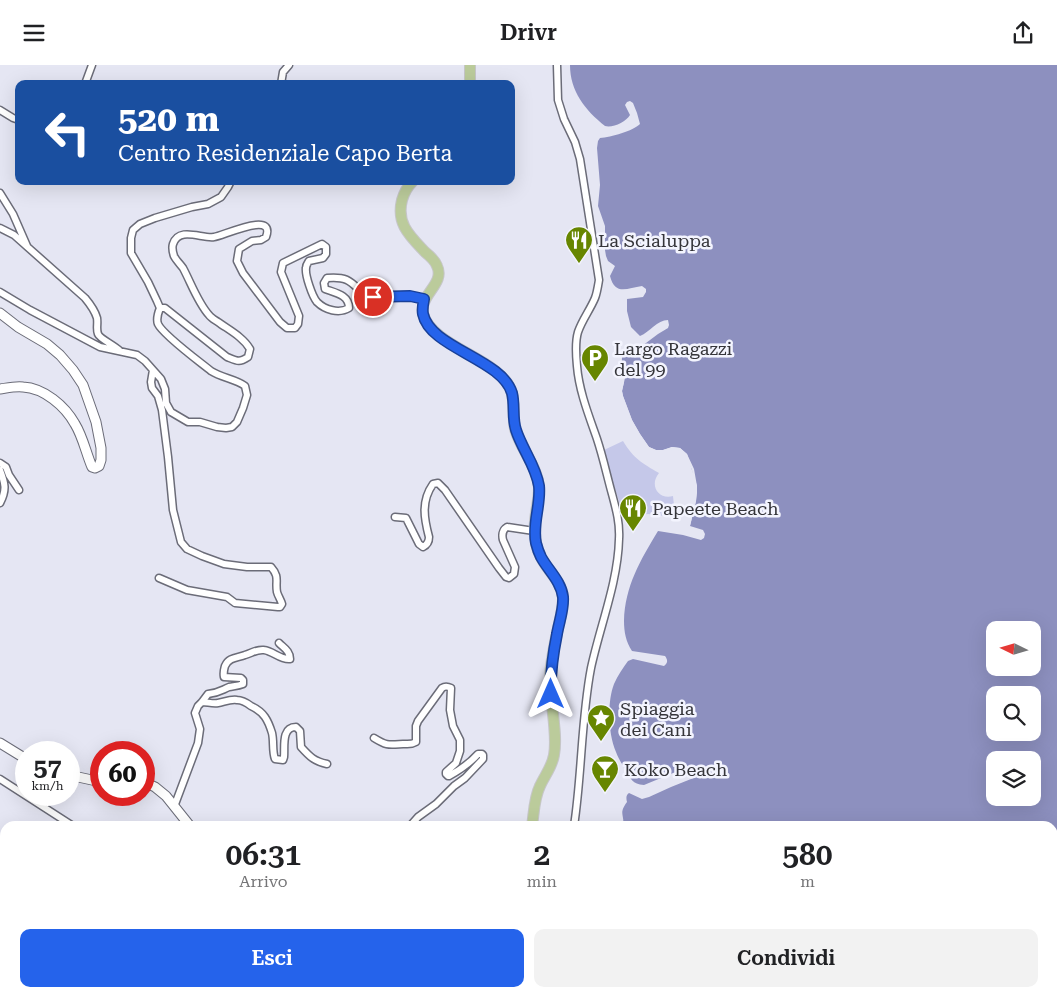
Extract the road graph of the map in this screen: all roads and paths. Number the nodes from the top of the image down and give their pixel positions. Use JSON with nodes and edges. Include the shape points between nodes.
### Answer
{"nodes":[{"id":1,"x":92,"y":65,"type":"edge"},
{"id":2,"x":289,"y":65,"type":"edge"},
{"id":3,"x":470,"y":65,"type":"edge"},
{"id":4,"x":556,"y":65,"type":"edge"},
{"id":5,"x":86,"y":80,"type":"edge"},
{"id":6,"x":282,"y":80,"type":"edge"},
{"id":7,"x":470,"y":80,"type":"edge"},
{"id":8,"x":0,"y":110,"type":"edge"},
{"id":9,"x":15,"y":119,"type":"edge"},
{"id":10,"x":229,"y":185,"type":"edge"},
{"id":11,"x":409,"y":185,"type":"edge"},
{"id":12,"x":0,"y":193,"type":"edge"},
{"id":13,"x":0,"y":228,"type":"edge"},
{"id":14,"x":27,"y":247,"type":"junction"},
{"id":15,"x":0,"y":293,"type":"edge"},
{"id":16,"x":424,"y":299,"type":"junction"},
{"id":17,"x":160,"y":308,"type":"junction"},
{"id":18,"x":0,"y":313,"type":"edge"},
{"id":19,"x":120,"y":351,"type":"junction"},
{"id":20,"x":153,"y":370,"type":"junction"},
{"id":21,"x":0,"y":389,"type":"edge"},
{"id":22,"x":0,"y":463,"type":"edge"},
{"id":23,"x":0,"y":470,"type":"edge"},
{"id":24,"x":19,"y":490,"type":"dead end"},
{"id":25,"x":0,"y":503,"type":"edge"},
{"id":26,"x":395,"y":517,"type":"dead end"},
{"id":27,"x":534,"y":531,"type":"junction"},
{"id":28,"x":159,"y":578,"type":"dead end"},
{"id":29,"x":279,"y":643,"type":"dead end"},
{"id":30,"x":202,"y":702,"type":"junction"},
{"id":31,"x":374,"y":738,"type":"dead end"},
{"id":32,"x":0,"y":743,"type":"edge"},
{"id":33,"x":15,"y":752,"type":"edge"},
{"id":34,"x":327,"y":764,"type":"dead end"},
{"id":35,"x":0,"y":779,"type":"edge"},
{"id":36,"x":155,"y":787,"type":"edge"},
{"id":37,"x":174,"y":807,"type":"junction"},
{"id":38,"x":65,"y":821,"type":"edge"},
{"id":39,"x":186,"y":821,"type":"edge"},
{"id":40,"x":414,"y":821,"type":"edge"},
{"id":41,"x":533,"y":821,"type":"edge"},
{"id":42,"x":575,"y":821,"type":"edge"}],
"edges":[{"from":1,"to":5,"type":"street"},
{"from":2,"to":6,"type":"street","via":[[283,71]]},
{"from":3,"to":7,"type":"main road"},
{"from":4,"to":42,"type":"street","via":[[558,100],[580,159],[598,280],[595,297],[578,334],[578,375],[603,458],[618,517],[620,539],[591,668]]},
{"from":8,"to":9,"type":"street"},
{"from":10,"to":17,"type":"street","via":[[221,197],[208,205],[155,218],[133,231],[131,253]]},
{"from":11,"to":16,"type":"main road","via":[[401,194],[401,221],[434,260],[439,274]]},
{"from":12,"to":14,"type":"street"},
{"from":13,"to":14,"type":"street"},
{"from":14,"to":19,"type":"street","via":[[85,298],[97,319],[100,337]]},
{"from":15,"to":19,"type":"street","via":[[100,347]]},
{"from":16,"to":17,"type":"street","via":[[366,296],[355,284],[337,277],[328,278],[324,283],[325,289],[346,298],[349,308],[334,311],[326,308],[316,301],[306,271],[309,261],[323,258],[326,254],[326,247],[322,244],[283,263],[281,272],[299,317],[295,327],[287,328],[237,261],[239,249],[266,237],[267,228],[260,224],[214,237],[183,234],[172,246],[174,256],[203,307],[210,317],[246,342],[250,349],[248,357],[237,361],[227,357],[165,308]]},
{"from":16,"to":27,"type":"main road","via":[[423,315],[433,331],[494,371],[510,387],[515,428],[539,487]]},
{"from":17,"to":20,"type":"street","via":[[159,325],[167,334],[211,371],[245,387],[247,395],[237,422],[232,427],[217,427],[188,421],[171,412],[161,379]]},
{"from":18,"to":21,"type":"main road","via":[[60,355],[83,385],[96,422],[99,466],[92,467],[75,423],[55,400],[23,386]]},
{"from":19,"to":20,"type":"street","via":[[137,355]]},
{"from":20,"to":28,"type":"street","via":[[151,382],[162,410],[173,510],[181,541],[187,549],[224,564],[271,567],[277,578],[277,592],[282,604],[278,607],[235,603],[227,597],[187,590]]},
{"from":22,"to":24,"type":"street","via":[[6,467]]},
{"from":23,"to":25,"type":"street","via":[[5,491]]},
{"from":26,"to":27,"type":"street","via":[[406,518],[419,544],[426,545],[429,537],[424,515],[425,499],[433,484],[438,483],[509,578],[515,567],[503,540],[503,531],[507,527]]},
{"from":27,"to":41,"type":"main road","via":[[540,556],[563,597],[550,679],[554,755],[536,798]]},
{"from":29,"to":30,"type":"street","via":[[287,650],[290,659],[264,650],[230,660],[224,677],[242,678],[243,684],[208,694]]},
{"from":30,"to":34,"type":"street","via":[[237,700],[258,709],[269,723],[273,755],[279,761],[284,757],[285,734],[291,727],[296,727],[300,731],[301,747],[316,761]]},
{"from":30,"to":37,"type":"street","via":[[195,713],[200,729],[198,743]]},
{"from":31,"to":40,"type":"street","via":[[391,746],[416,742],[418,721],[442,688],[451,688],[452,726],[460,740],[460,751],[456,763],[446,775],[460,769],[478,754],[484,755],[483,759]]},
{"from":32,"to":33,"type":"main road"},
{"from":35,"to":38,"type":"street"},
{"from":36,"to":37,"type":"main road"},
{"from":37,"to":39,"type":"main road"}]}
